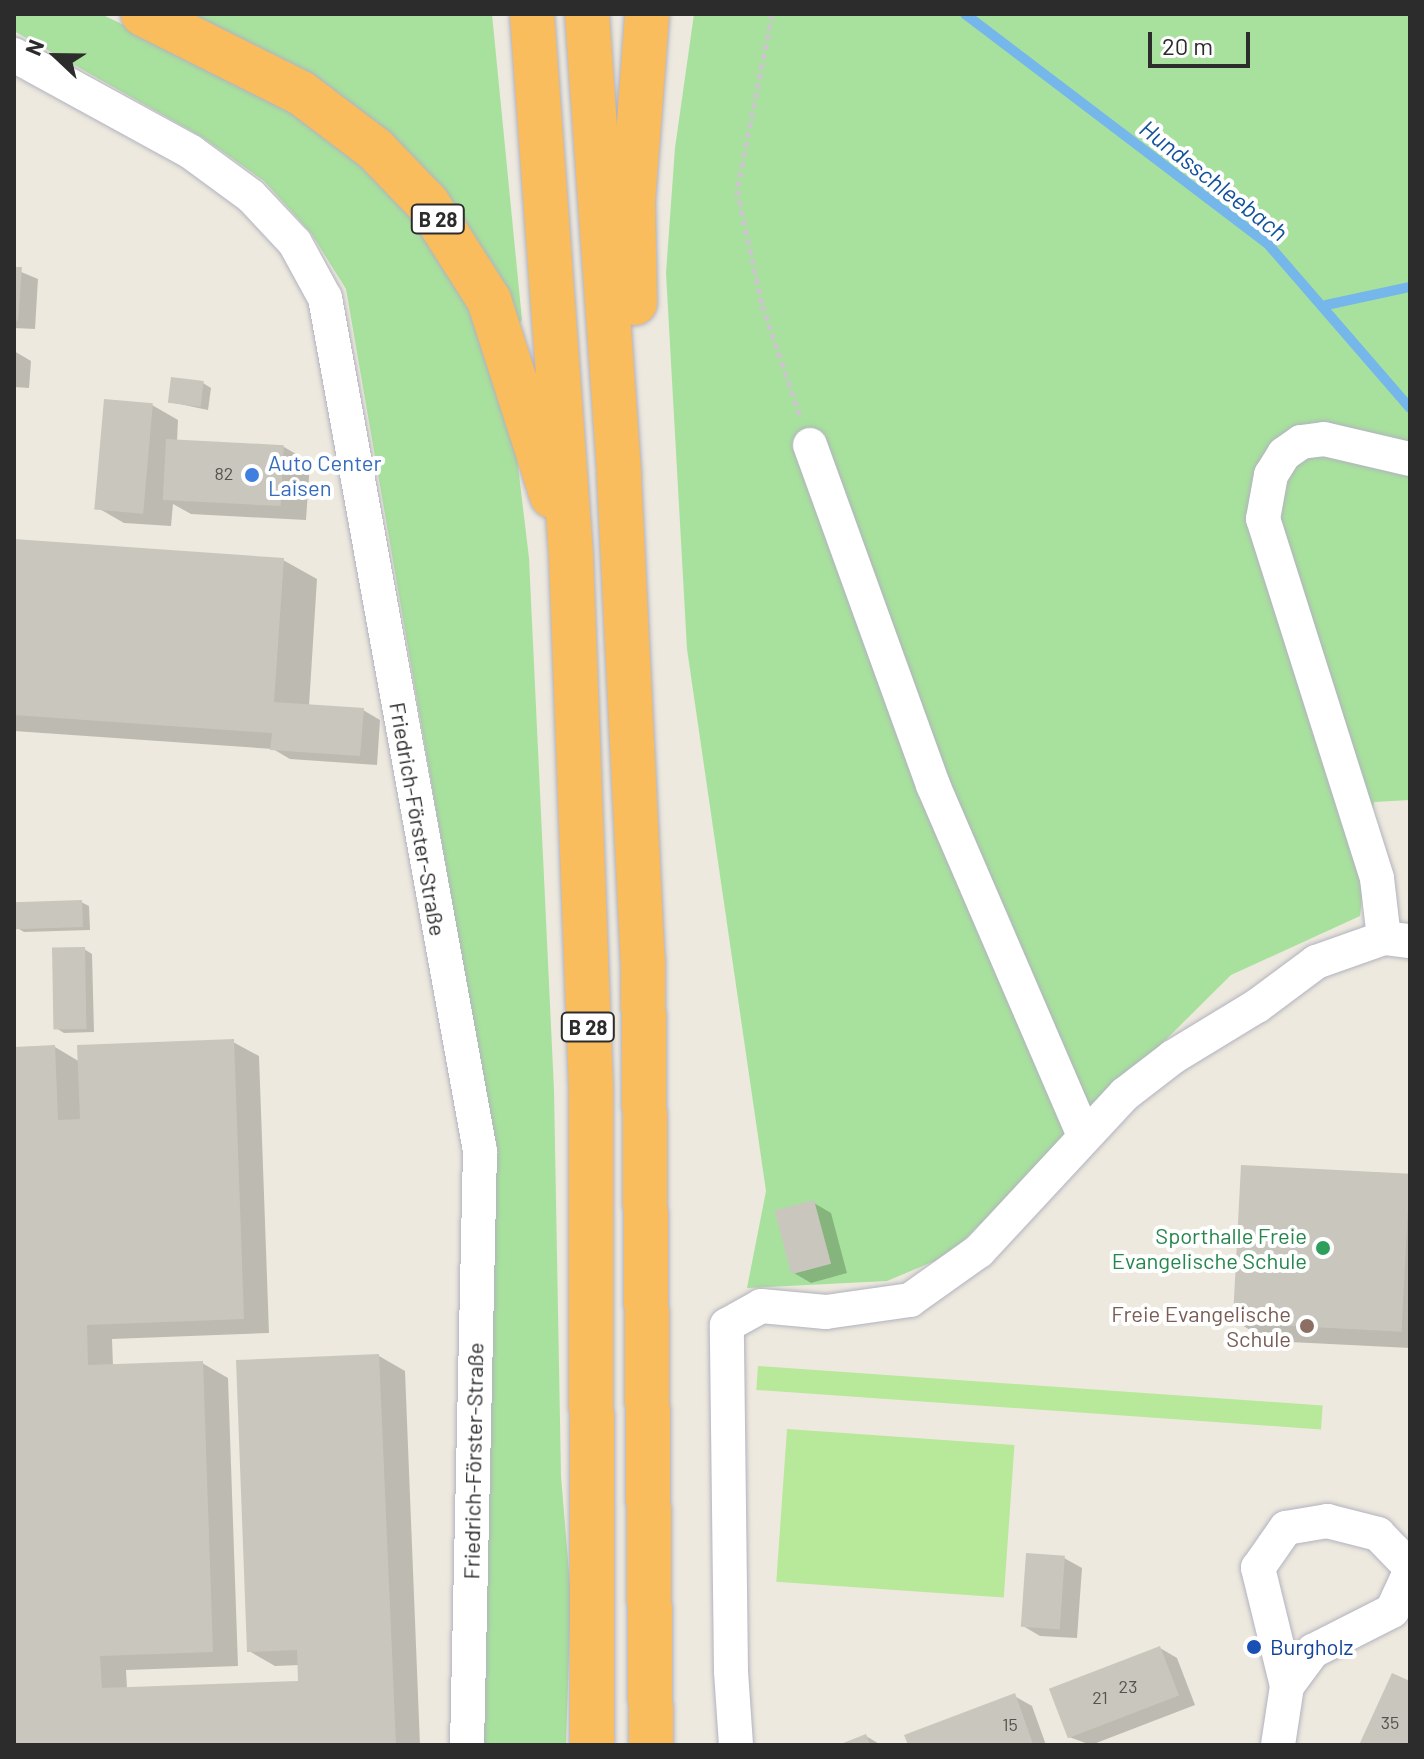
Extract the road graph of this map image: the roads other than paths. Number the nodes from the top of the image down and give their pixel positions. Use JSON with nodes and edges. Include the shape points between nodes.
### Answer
{"nodes":[{"id":1,"x":143,"y":14,"type":"edge"},
{"id":2,"x":588,"y":16,"type":"edge"},
{"id":3,"x":646,"y":16,"type":"edge"},
{"id":4,"x":532,"y":18,"type":"edge"},
{"id":5,"x":14,"y":55,"type":"edge"},
{"id":6,"x":810,"y":445,"type":"road end"},
{"id":7,"x":1410,"y":459,"type":"edge"},
{"id":8,"x":619,"y":476,"type":"junction"},
{"id":9,"x":571,"y":556,"type":"junction"},
{"id":10,"x":1397,"y":940,"type":"edge"},
{"id":11,"x":1084,"y":1136,"type":"junction"},
{"id":12,"x":1410,"y":1570,"type":"edge"},
{"id":13,"x":1401,"y":1616,"type":"edge"},
{"id":14,"x":1287,"y":1686,"type":"junction"},
{"id":15,"x":467,"y":1745,"type":"edge"},
{"id":16,"x":592,"y":1745,"type":"edge"},
{"id":17,"x":651,"y":1745,"type":"edge"},
{"id":18,"x":736,"y":1745,"type":"edge"},
{"id":19,"x":1278,"y":1745,"type":"edge"}],
"edges":[{"from":1,"to":9,"type":"highway","number":"B 28","via":[[301,93],[375,149],[428,204],[489,300]]},
{"from":2,"to":8,"type":"highway","number":"B 28"},
{"from":3,"to":8,"type":"highway","number":"B 28","via":[[633,202],[637,352]]},
{"from":4,"to":9,"type":"highway","number":"B 28"},
{"from":5,"to":15,"type":"street","name":"Friedrich-Förster-Straße","via":[[191,152],[251,196],[295,243],[325,298],[480,1151]]},
{"from":6,"to":11,"type":"street","via":[[933,785]]},
{"from":7,"to":10,"type":"street","via":[[1324,439],[1301,442],[1284,454],[1271,475],[1264,506],[1268,538]]},
{"from":8,"to":17,"type":"highway","number":"B 28","via":[[643,960],[654,1595]]},
{"from":9,"to":16,"type":"highway","number":"B 28","via":[[591,1088]]},
{"from":10,"to":11,"type":"street","via":[[1316,962],[1257,1006],[1173,1057],[1125,1094]]},
{"from":11,"to":18,"type":"street","via":[[979,1251],[910,1300],[826,1312],[761,1306],[727,1325]]},
{"from":12,"to":13,"type":"street"},
{"from":12,"to":14,"type":"street","via":[[1378,1534],[1327,1521],[1286,1528],[1258,1568]]},
{"from":13,"to":14,"type":"street","via":[[1313,1651]]},
{"from":14,"to":19,"type":"street"}]}
